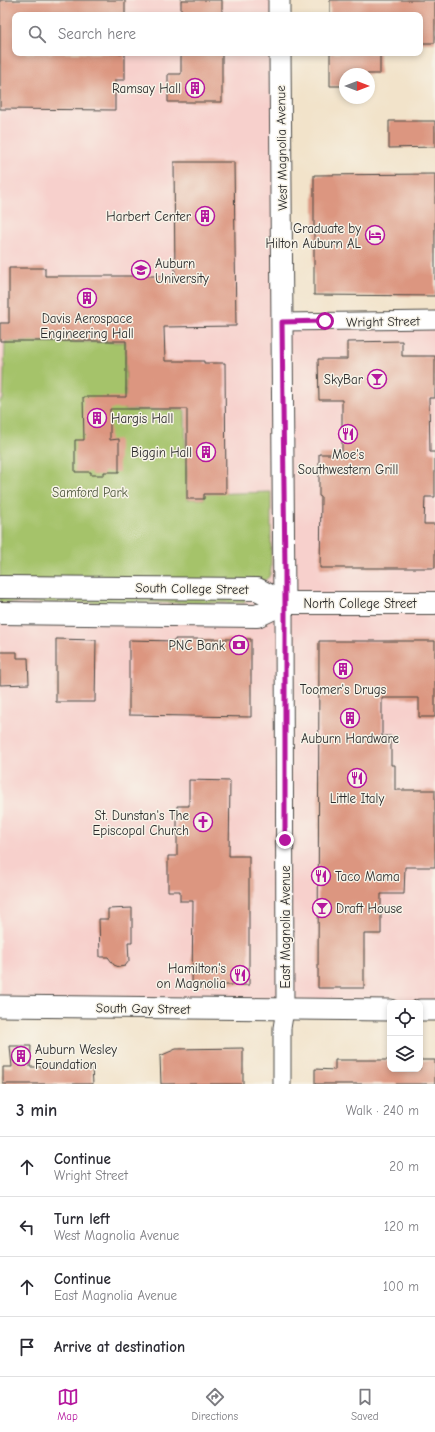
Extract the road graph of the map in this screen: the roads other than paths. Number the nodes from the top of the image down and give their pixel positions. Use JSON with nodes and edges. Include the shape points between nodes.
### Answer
{"nodes":[{"id":1,"x":279,"y":0,"type":"edge"},
{"id":2,"x":280,"y":12,"type":"edge"},
{"id":3,"x":280,"y":56,"type":"edge"},
{"id":4,"x":435,"y":320,"type":"edge"},
{"id":5,"x":282,"y":322,"type":"junction"},
{"id":6,"x":0,"y":587,"type":"edge"},
{"id":7,"x":284,"y":603,"type":"junction"},
{"id":8,"x":435,"y":603,"type":"edge"},
{"id":9,"x":0,"y":613,"type":"edge"},
{"id":10,"x":0,"y":1006,"type":"edge"},
{"id":11,"x":285,"y":1010,"type":"junction"},
{"id":12,"x":387,"y":1010,"type":"edge"},
{"id":13,"x":423,"y":1010,"type":"edge"},
{"id":14,"x":435,"y":1010,"type":"edge"},
{"id":15,"x":282,"y":1084,"type":"edge"}],
"edges":[{"from":1,"to":2,"type":"street"},
{"from":3,"to":5,"type":"street","name":"West Magnolia Avenue"},
{"from":4,"to":5,"type":"street","name":"Wright Street"},
{"from":5,"to":7,"type":"street","name":"West Magnolia Avenue"},
{"from":6,"to":7,"type":"main road","name":"South College Street","via":[[257,589]]},
{"from":7,"to":8,"type":"main road","name":"North College Street"},
{"from":7,"to":9,"type":"main road","name":"South College Street","via":[[257,616]]},
{"from":7,"to":11,"type":"street","name":"East Magnolia Avenue"},
{"from":10,"to":11,"type":"street","name":"South Gay Street"},
{"from":11,"to":12,"type":"street","name":"South Gay Street"},
{"from":11,"to":15,"type":"street","name":"East Magnolia Avenue","via":[[282,1028]]},
{"from":13,"to":14,"type":"street"}]}
